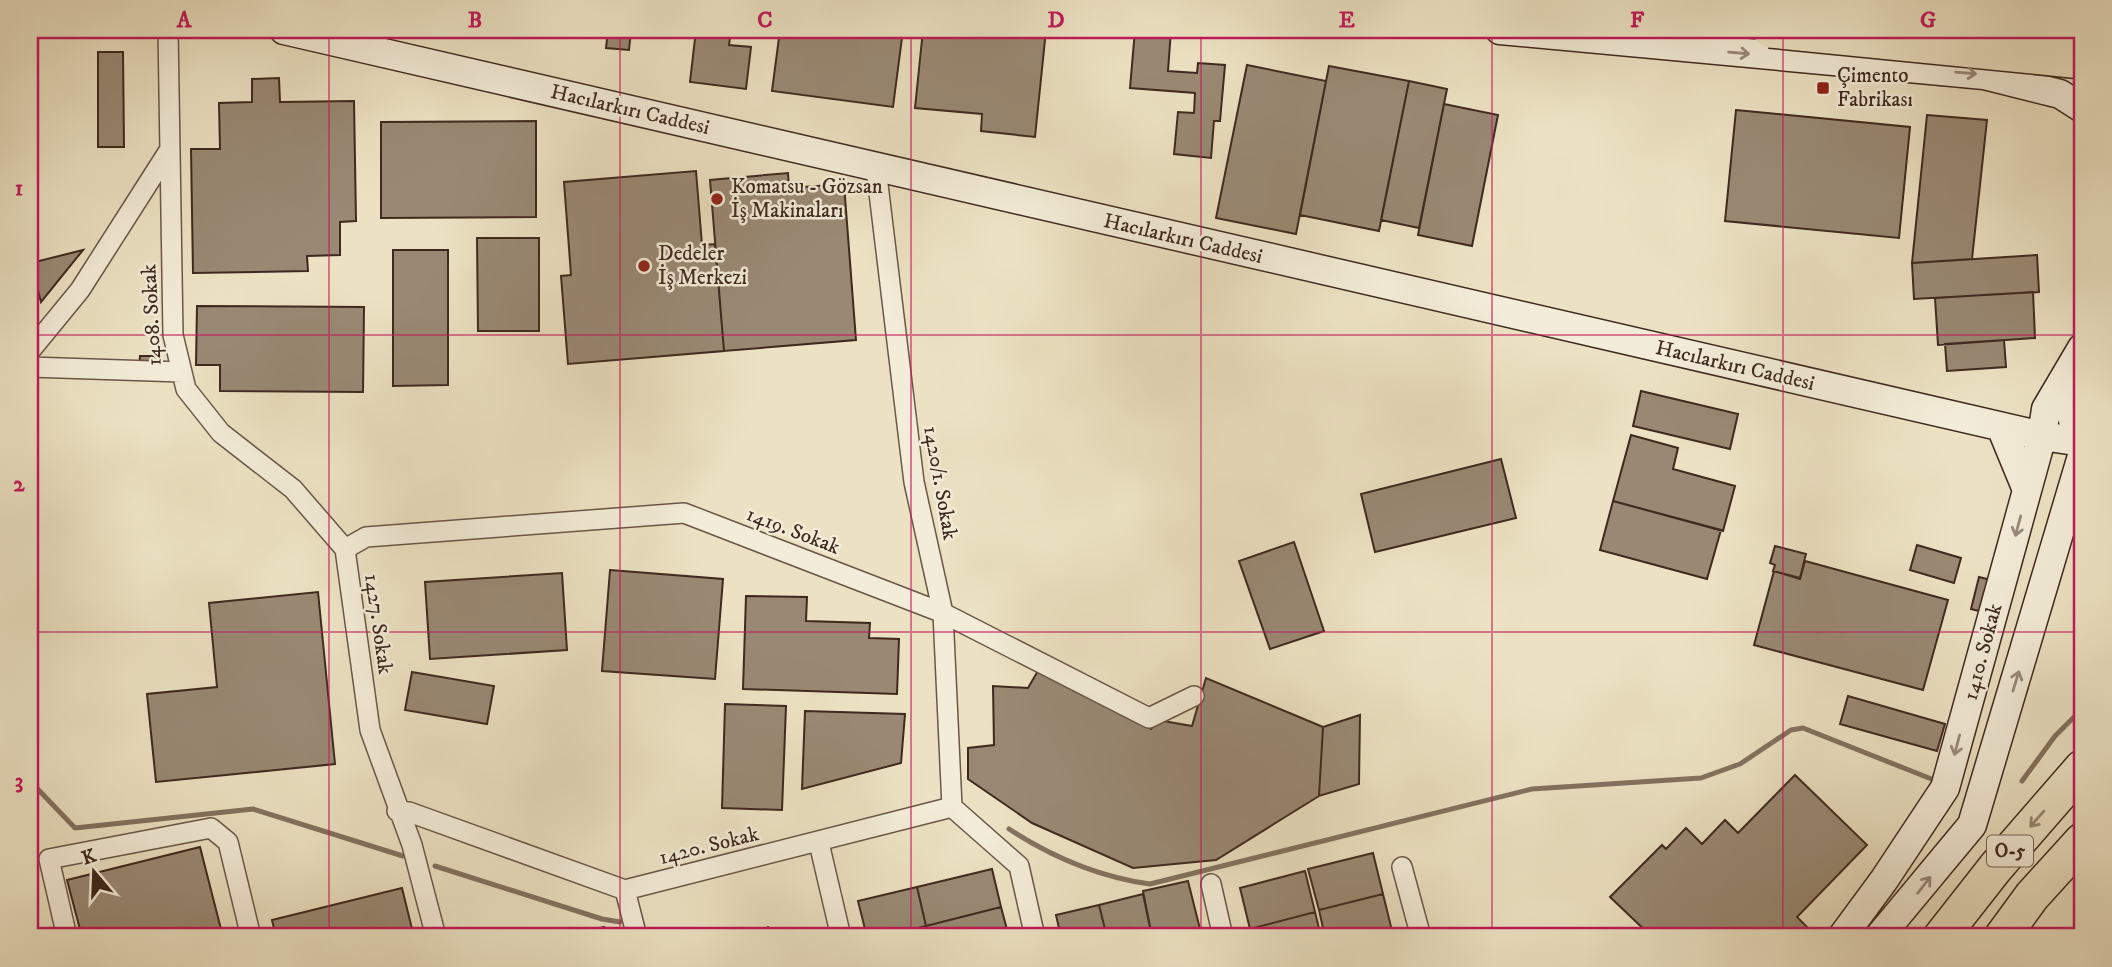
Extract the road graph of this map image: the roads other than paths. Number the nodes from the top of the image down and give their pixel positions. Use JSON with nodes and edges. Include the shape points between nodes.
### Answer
{"nodes":[{"id":1,"x":168,"y":30,"type":"edge"},
{"id":2,"x":284,"y":30,"type":"edge"},
{"id":3,"x":1500,"y":30,"type":"edge"},
{"id":4,"x":1770,"y":30,"type":"edge"},
{"id":5,"x":2029,"y":30,"type":"edge"},
{"id":6,"x":2075,"y":30,"type":"edge"},
{"id":7,"x":2082,"y":35,"type":"edge"},
{"id":8,"x":2082,"y":61,"type":"edge"},
{"id":9,"x":2082,"y":93,"type":"edge"},
{"id":10,"x":2082,"y":108,"type":"edge"},
{"id":11,"x":170,"y":148,"type":"junction"},
{"id":12,"x":876,"y":168,"type":"junction"},
{"id":13,"x":2082,"y":348,"type":"edge"},
{"id":14,"x":30,"y":352,"type":"edge"},
{"id":15,"x":30,"y":367,"type":"edge"},
{"id":16,"x":183,"y":372,"type":"junction"},
{"id":17,"x":2062,"y":384,"type":"junction"},
{"id":18,"x":2001,"y":427,"type":"junction"},
{"id":19,"x":2042,"y":436,"type":"junction"},
{"id":20,"x":2082,"y":436,"type":"edge"},
{"id":21,"x":2082,"y":442,"type":"edge"},
{"id":22,"x":2082,"y":456,"type":"edge"},
{"id":23,"x":2027,"y":490,"type":"junction"},
{"id":24,"x":345,"y":549,"type":"junction"},
{"id":25,"x":943,"y":613,"type":"junction"},
{"id":26,"x":1194,"y":696,"type":"dead end"},
{"id":27,"x":2082,"y":768,"type":"edge"},
{"id":28,"x":952,"y":807,"type":"junction"},
{"id":29,"x":397,"y":811,"type":"junction"},
{"id":30,"x":2082,"y":841,"type":"edge"},
{"id":31,"x":819,"y":843,"type":"junction"},
{"id":32,"x":1402,"y":867,"type":"dead end"},
{"id":33,"x":1210,"y":884,"type":"dead end"},
{"id":34,"x":625,"y":890,"type":"junction"},
{"id":35,"x":66,"y":937,"type":"edge"},
{"id":36,"x":251,"y":937,"type":"edge"},
{"id":37,"x":436,"y":937,"type":"edge"},
{"id":38,"x":636,"y":937,"type":"edge"},
{"id":39,"x":841,"y":937,"type":"edge"},
{"id":40,"x":1035,"y":937,"type":"edge"},
{"id":41,"x":1223,"y":937,"type":"edge"},
{"id":42,"x":1421,"y":937,"type":"edge"},
{"id":43,"x":1842,"y":937,"type":"edge"},
{"id":44,"x":1879,"y":937,"type":"edge"},
{"id":45,"x":1941,"y":937,"type":"edge"},
{"id":46,"x":2002,"y":937,"type":"edge"}],
"edges":[{"from":1,"to":11,"type":"street","name":"1408. Sokak"},
{"from":2,"to":12,"type":"street","name":"Hacılarkırı Caddesi"},
{"from":3,"to":10,"type":"street","one_way":true,"via":[[1984,75],[2060,94]]},
{"from":4,"to":8,"type":"highway","bridge":true},
{"from":5,"to":7,"type":"highway","bridge":true},
{"from":6,"to":9,"type":"street","via":[[2072,69]]},
{"from":11,"to":14,"type":"street","via":[[80,290]]},
{"from":11,"to":16,"type":"street","name":"1408. Sokak","via":[[173,335]]},
{"from":12,"to":18,"type":"street","name":"Hacılarkırı Caddesi"},
{"from":12,"to":25,"type":"street","name":"1420/1. Sokak","via":[[914,482]]},
{"from":13,"to":17,"type":"street","name":"1410. Sokak"},
{"from":15,"to":16,"type":"street","name":"1408. Sokak"},
{"from":16,"to":24,"type":"street","name":"1427. Sokak","via":[[187,389],[221,433],[293,489]]},
{"from":17,"to":19,"type":"street","name":"1410. Sokak","via":[[2046,409]]},
{"from":17,"to":20,"type":"street"},
{"from":18,"to":19,"type":"street","name":"Hacılarkırı Caddesi"},
{"from":18,"to":23,"type":"street"},
{"from":19,"to":21,"type":"street","name":"Hacılarkırı Caddesi"},
{"from":19,"to":23,"type":"street","name":"1410. Sokak"},
{"from":44,"to":22,"type":"street","name":"1410. Sokak","one_way":true,"via":[[1972,825]]},
{"from":23,"to":43,"type":"street","name":"1410. Sokak","one_way":true,"via":[[1945,788]]},
{"from":24,"to":25,"type":"street","name":"1419. Sokak","via":[[366,537],[684,513]]},
{"from":24,"to":29,"type":"street","name":"1427. Sokak","via":[[370,730]]},
{"from":25,"to":26,"type":"street","name":"1419. Sokak","via":[[1149,718]]},
{"from":25,"to":28,"type":"street","name":"1420/1. Sokak"},
{"from":27,"to":45,"type":"highway","number":"O-5","one_way":true},
{"from":28,"to":31,"type":"street","name":"1420. Sokak"},
{"from":28,"to":40,"type":"street","via":[[1018,866]]},
{"from":29,"to":34,"type":"street"},
{"from":29,"to":37,"type":"street","name":"1427. Sokak","via":[[412,845]]},
{"from":30,"to":46,"type":"highway","number":"O-5"},
{"from":31,"to":34,"type":"street","name":"1420. Sokak"},
{"from":31,"to":39,"type":"street"},
{"from":32,"to":42,"type":"street"},
{"from":33,"to":41,"type":"street"},
{"from":34,"to":38,"type":"street"},
{"from":35,"to":36,"type":"street","via":[[49,859],[211,828],[228,842]]}]}
